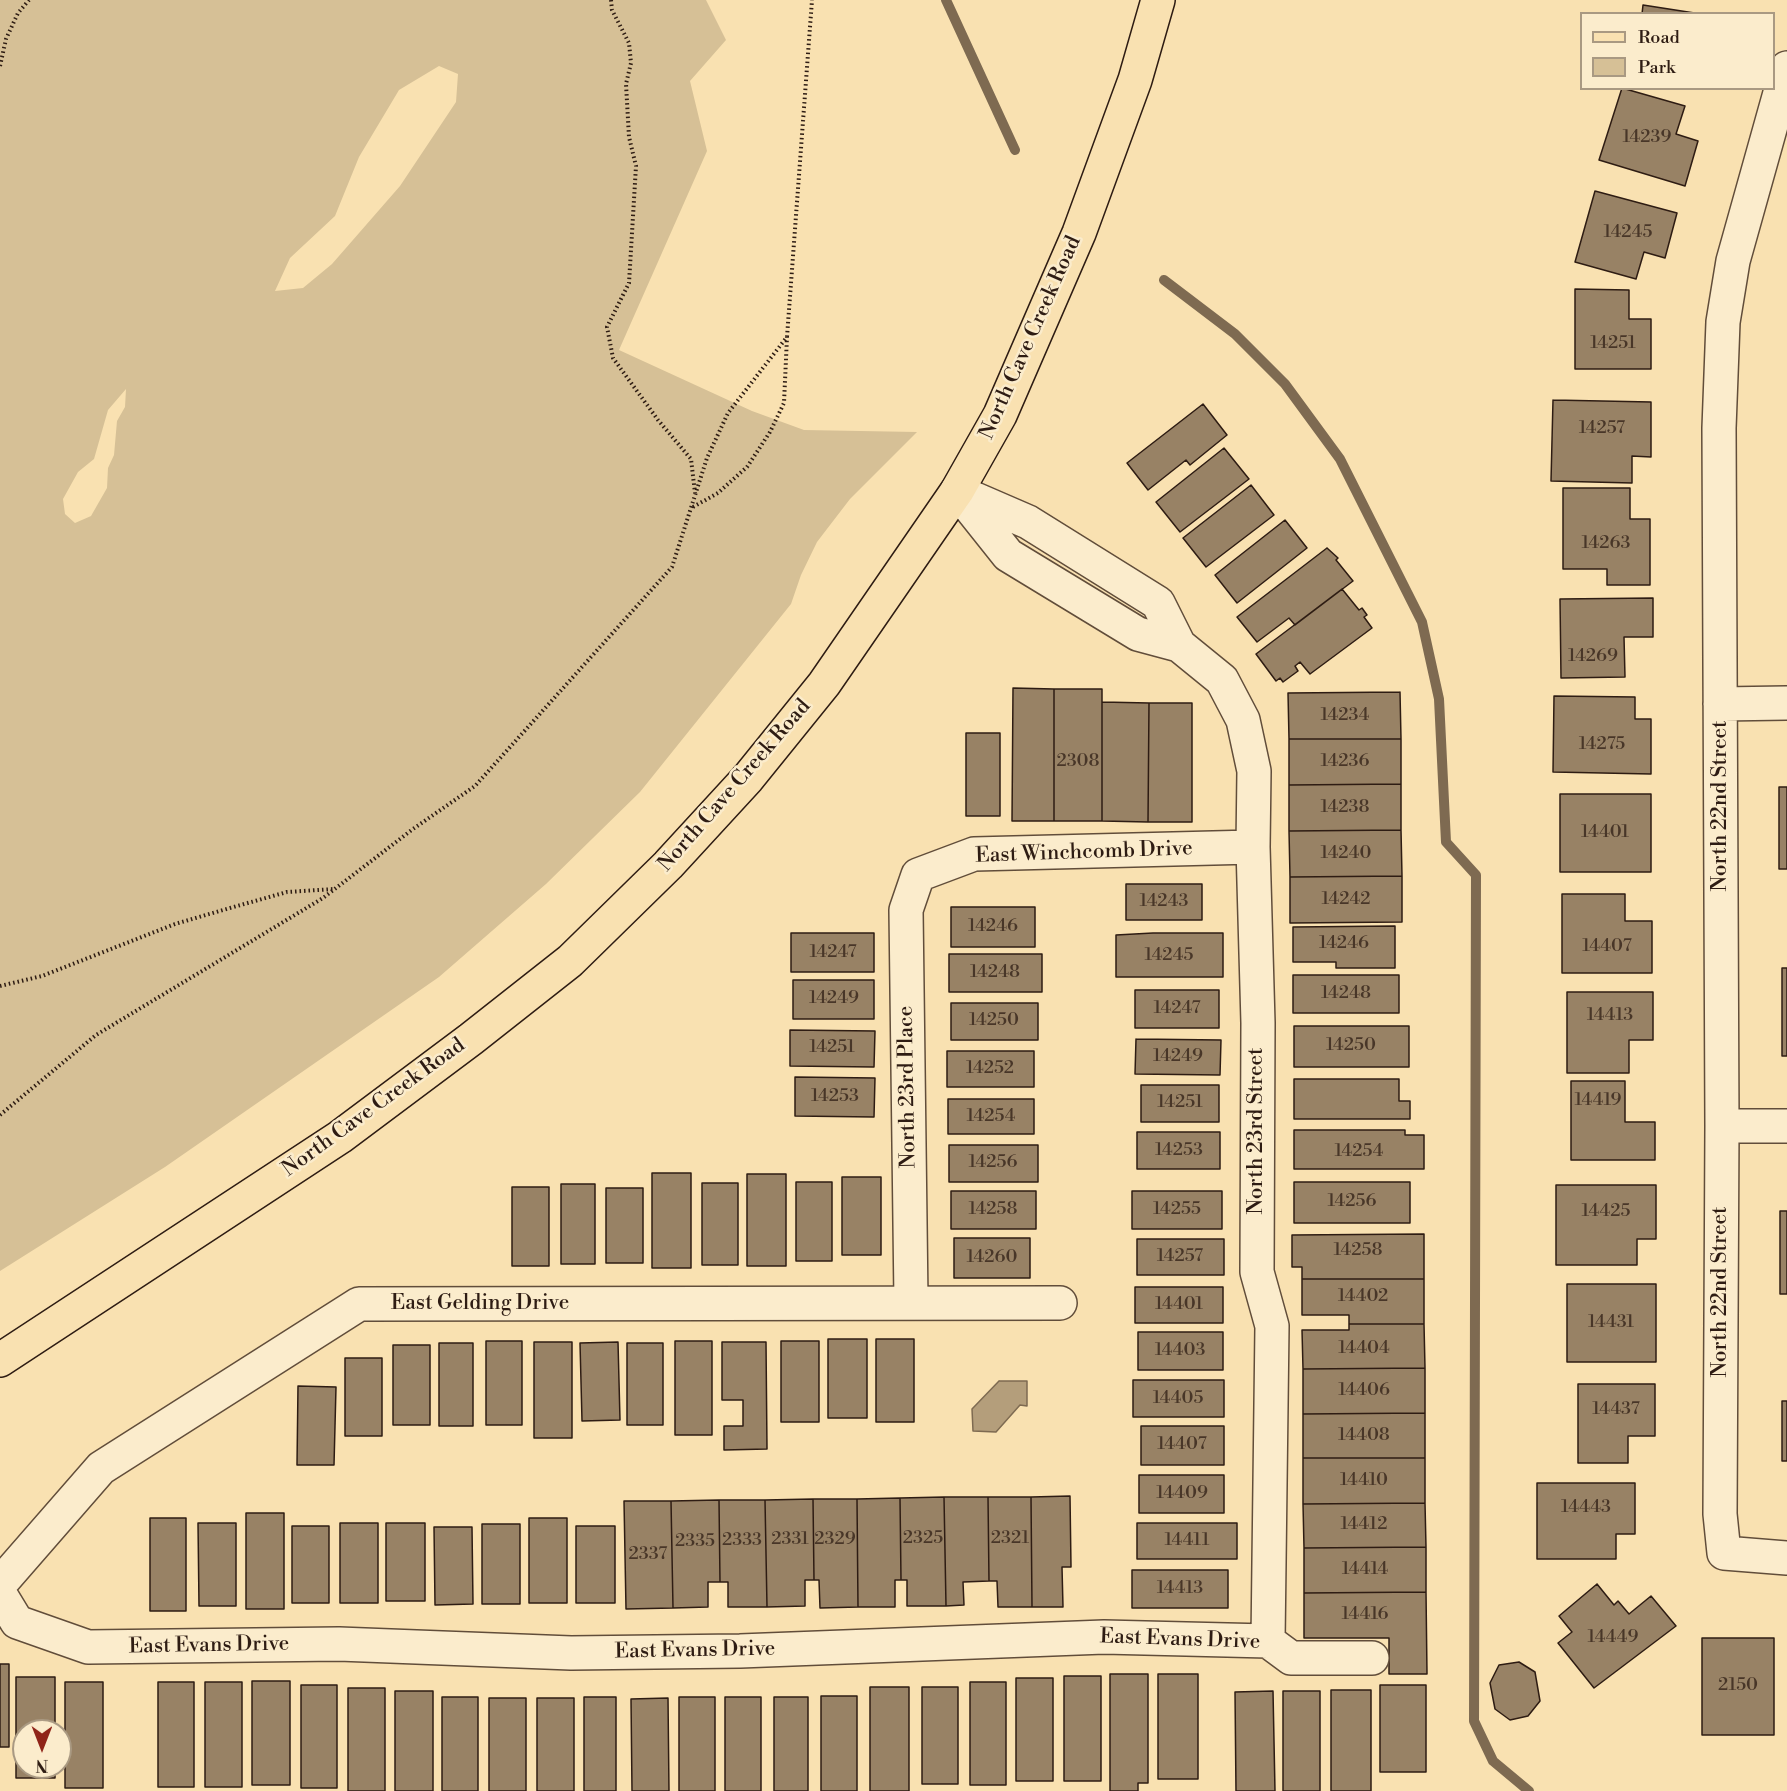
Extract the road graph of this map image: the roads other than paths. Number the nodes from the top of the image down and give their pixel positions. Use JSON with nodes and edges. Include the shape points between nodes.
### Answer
{"nodes":[{"id":1,"x":1158,"y":0,"type":"edge"},
{"id":2,"x":1787,"y":68,"type":"edge"},
{"id":3,"x":957,"y":491,"type":"junction"},
{"id":4,"x":1787,"y":703,"type":"edge"},
{"id":5,"x":1720,"y":704,"type":"junction"},
{"id":6,"x":1253,"y":847,"type":"junction"},
{"id":7,"x":918,"y":876,"type":"joint"},
{"id":8,"x":1722,"y":1126,"type":"junction"},
{"id":9,"x":1787,"y":1126,"type":"edge"},
{"id":10,"x":911,"y":1301,"type":"junction"},
{"id":11,"x":1060,"y":1303,"type":"dead end"},
{"id":12,"x":0,"y":1360,"type":"edge"},
{"id":13,"x":1787,"y":1558,"type":"edge"},
{"id":14,"x":0,"y":1584,"type":"edge"},
{"id":15,"x":0,"y":1594,"type":"edge"},
{"id":16,"x":8,"y":1622,"type":"edge"},
{"id":17,"x":1268,"y":1641,"type":"junction"},
{"id":18,"x":1372,"y":1658,"type":"dead end"}],
"edges":[{"from":1,"to":3,"type":"main road","name":"North Cave Creek Road","via":[[1135,80],[1079,233],[1000,415]]},
{"from":2,"to":5,"type":"street","name":"North 22nd Street","via":[[1733,261],[1723,322],[1719,428]]},
{"from":3,"to":6,"type":"street","name":"North 23rd Street","via":[[1028,522],[1158,603],[1179,645],[1222,680],[1243,720],[1254,771]]},
{"from":3,"to":12,"type":"main road","name":"North Cave Creek Road","via":[[824,684],[748,778],[668,865],[570,961],[340,1137]]},
{"from":4,"to":5,"type":"street"},
{"from":5,"to":8,"type":"street","name":"North 22nd Street"},
{"from":6,"to":7,"type":"street","name":"East Winchcomb Drive","via":[[974,854]]},
{"from":6,"to":17,"type":"street","name":"North 23rd Street","via":[[1258,1023],[1257,1272],[1272,1326]]},
{"from":7,"to":10,"type":"street","name":"North 23rd Place","via":[[906,910]]},
{"from":8,"to":9,"type":"street"},
{"from":8,"to":13,"type":"street","name":"North 22nd Street","via":[[1720,1514],[1724,1553]]},
{"from":10,"to":11,"type":"street","name":"East Gelding Drive"},
{"from":10,"to":14,"type":"street","name":"East Gelding Drive","via":[[359,1304],[101,1468]]},
{"from":15,"to":16,"type":"street","name":"East Evans Drive"},
{"from":16,"to":17,"type":"street","name":"East Evans Drive","via":[[88,1647],[339,1644],[571,1653],[740,1652],[1104,1637]]},
{"from":17,"to":18,"type":"street","name":"East Evans Drive","via":[[1291,1658]]}]}
